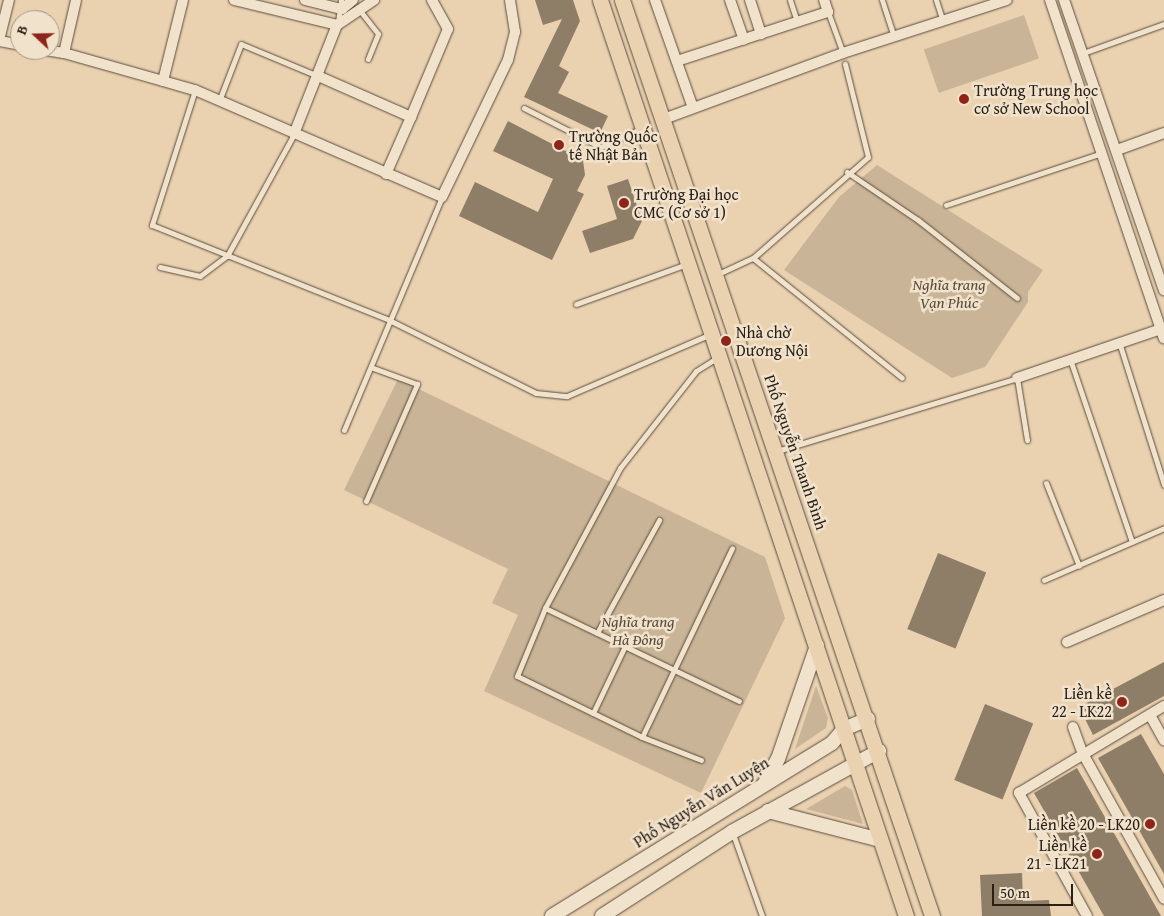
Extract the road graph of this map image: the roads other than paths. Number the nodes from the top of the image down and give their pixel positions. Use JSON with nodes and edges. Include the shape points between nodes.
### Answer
{"nodes":[{"id":1,"x":9,"y":0,"type":"edge"},
{"id":2,"x":76,"y":0,"type":"edge"},
{"id":3,"x":183,"y":0,"type":"edge"},
{"id":4,"x":307,"y":0,"type":"edge"},
{"id":5,"x":353,"y":0,"type":"edge"},
{"id":6,"x":374,"y":0,"type":"edge"},
{"id":7,"x":432,"y":0,"type":"edge"},
{"id":8,"x":510,"y":0,"type":"edge"},
{"id":9,"x":600,"y":0,"type":"edge"},
{"id":10,"x":622,"y":0,"type":"edge"},
{"id":11,"x":655,"y":0,"type":"edge"},
{"id":12,"x":730,"y":0,"type":"edge"},
{"id":13,"x":750,"y":0,"type":"edge"},
{"id":14,"x":790,"y":0,"type":"edge"},
{"id":15,"x":824,"y":0,"type":"edge"},
{"id":16,"x":882,"y":0,"type":"edge"},
{"id":17,"x":936,"y":0,"type":"edge"},
{"id":18,"x":1007,"y":0,"type":"edge"},
{"id":19,"x":1050,"y":0,"type":"edge"},
{"id":20,"x":1064,"y":0,"type":"edge"},
{"id":21,"x":239,"y":1,"type":"edge"},
{"id":22,"x":342,"y":4,"type":"edge"},
{"id":23,"x":986,"y":4,"type":"edge"},
{"id":24,"x":361,"y":12,"type":"junction"},
{"id":25,"x":828,"y":12,"type":"junction"},
{"id":26,"x":943,"y":21,"type":"junction"},
{"id":27,"x":797,"y":22,"type":"junction"},
{"id":28,"x":1164,"y":24,"type":"edge"},
{"id":29,"x":337,"y":25,"type":"junction"},
{"id":30,"x":761,"y":34,"type":"junction"},
{"id":31,"x":0,"y":36,"type":"edge"},
{"id":32,"x":894,"y":36,"type":"junction"},
{"id":33,"x":744,"y":40,"type":"junction"},
{"id":34,"x":60,"y":53,"type":"edge"},
{"id":35,"x":843,"y":53,"type":"junction"},
{"id":36,"x":1082,"y":53,"type":"junction"},
{"id":37,"x":64,"y":54,"type":"junction"},
{"id":38,"x":368,"y":59,"type":"dead end"},
{"id":39,"x":676,"y":62,"type":"junction"},
{"id":40,"x":845,"y":64,"type":"dead end"},
{"id":41,"x":318,"y":76,"type":"junction"},
{"id":42,"x":163,"y":80,"type":"junction"},
{"id":43,"x":195,"y":90,"type":"junction"},
{"id":44,"x":219,"y":101,"type":"junction"},
{"id":45,"x":524,"y":108,"type":"dead end"},
{"id":46,"x":692,"y":108,"type":"junction"},
{"id":47,"x":411,"y":117,"type":"junction"},
{"id":48,"x":661,"y":120,"type":"junction"},
{"id":49,"x":642,"y":127,"type":"junction"},
{"id":50,"x":1164,"y":133,"type":"edge"},
{"id":51,"x":294,"y":134,"type":"junction"},
{"id":52,"x":1117,"y":150,"type":"junction"},
{"id":53,"x":1102,"y":153,"type":"junction"},
{"id":54,"x":847,"y":172,"type":"junction"},
{"id":55,"x":386,"y":174,"type":"junction"},
{"id":56,"x":442,"y":197,"type":"junction"},
{"id":57,"x":946,"y":205,"type":"dead end"},
{"id":58,"x":227,"y":256,"type":"junction"},
{"id":59,"x":753,"y":258,"type":"junction"},
{"id":60,"x":688,"y":264,"type":"junction"},
{"id":61,"x":160,"y":267,"type":"dead end"},
{"id":62,"x":717,"y":274,"type":"junction"},
{"id":63,"x":1164,"y":290,"type":"edge"},
{"id":64,"x":1016,"y":298,"type":"dead end"},
{"id":65,"x":576,"y":304,"type":"dead end"},
{"id":66,"x":390,"y":320,"type":"junction"},
{"id":67,"x":1163,"y":332,"type":"edge"},
{"id":68,"x":711,"y":334,"type":"junction"},
{"id":69,"x":1119,"y":341,"type":"junction"},
{"id":70,"x":718,"y":357,"type":"junction"},
{"id":71,"x":1070,"y":358,"type":"junction"},
{"id":72,"x":373,"y":368,"type":"junction"},
{"id":73,"x":902,"y":378,"type":"dead end"},
{"id":74,"x":1017,"y":378,"type":"junction"},
{"id":75,"x":344,"y":430,"type":"dead end"},
{"id":76,"x":1027,"y":440,"type":"dead end"},
{"id":77,"x":777,"y":451,"type":"junction"},
{"id":78,"x":1046,"y":483,"type":"dead end"},
{"id":79,"x":1164,"y":485,"type":"edge"},
{"id":80,"x":366,"y":501,"type":"dead end"},
{"id":81,"x":659,"y":520,"type":"dead end"},
{"id":82,"x":1164,"y":528,"type":"edge"},
{"id":83,"x":1132,"y":542,"type":"junction"},
{"id":84,"x":732,"y":548,"type":"dead end"},
{"id":85,"x":1079,"y":566,"type":"junction"},
{"id":86,"x":1044,"y":580,"type":"dead end"},
{"id":87,"x":1164,"y":600,"type":"edge"},
{"id":88,"x":545,"y":608,"type":"junction"},
{"id":89,"x":597,"y":633,"type":"junction"},
{"id":90,"x":1067,"y":642,"type":"dead end"},
{"id":91,"x":625,"y":646,"type":"junction"},
{"id":92,"x":817,"y":646,"type":"junction"},
{"id":93,"x":675,"y":670,"type":"junction"},
{"id":94,"x":740,"y":701,"type":"dead end"},
{"id":95,"x":1164,"y":706,"type":"edge"},
{"id":96,"x":593,"y":713,"type":"junction"},
{"id":97,"x":1150,"y":715,"type":"junction"},
{"id":98,"x":868,"y":719,"type":"junction"},
{"id":99,"x":1073,"y":727,"type":"dead end"},
{"id":100,"x":844,"y":729,"type":"junction"},
{"id":101,"x":642,"y":737,"type":"junction"},
{"id":102,"x":1164,"y":740,"type":"edge"},
{"id":103,"x":879,"y":751,"type":"junction"},
{"id":104,"x":1082,"y":752,"type":"junction"},
{"id":105,"x":702,"y":760,"type":"dead end"},
{"id":106,"x":854,"y":762,"type":"junction"},
{"id":107,"x":765,"y":783,"type":"junction"},
{"id":108,"x":768,"y":811,"type":"junction"},
{"id":109,"x":732,"y":832,"type":"junction"},
{"id":110,"x":880,"y":840,"type":"junction"},
{"id":111,"x":1164,"y":900,"type":"edge"},
{"id":112,"x":552,"y":916,"type":"edge"},
{"id":113,"x":602,"y":916,"type":"edge"},
{"id":114,"x":762,"y":916,"type":"edge"},
{"id":115,"x":906,"y":916,"type":"edge"},
{"id":116,"x":932,"y":916,"type":"edge"},
{"id":117,"x":1087,"y":916,"type":"edge"}],
"edges":[{"from":1,"to":31,"type":"street"},
{"from":2,"to":37,"type":"street"},
{"from":3,"to":42,"type":"street"},
{"from":4,"to":22,"type":"street"},
{"from":5,"to":22,"type":"street"},
{"from":6,"to":24,"type":"street"},
{"from":7,"to":47,"type":"street","via":[[448,29]]},
{"from":8,"to":56,"type":"street","via":[[515,32],[508,60]]},
{"from":9,"to":49,"type":"main road"},
{"from":10,"to":48,"type":"main road","name":"Phố Nguyễn Thanh Bình"},
{"from":11,"to":39,"type":"street"},
{"from":12,"to":33,"type":"street"},
{"from":13,"to":30,"type":"street"},
{"from":14,"to":27,"type":"lane"},
{"from":15,"to":25,"type":"street"},
{"from":16,"to":32,"type":"lane"},
{"from":17,"to":26,"type":"lane"},
{"from":18,"to":23,"type":"street"},
{"from":19,"to":53,"type":"street"},
{"from":20,"to":36,"type":"street"},
{"from":21,"to":29,"type":"street"},
{"from":22,"to":29,"type":"lane"},
{"from":23,"to":26,"type":"street"},
{"from":24,"to":29,"type":"street"},
{"from":24,"to":38,"type":"lane","via":[[378,34]]},
{"from":25,"to":27,"type":"street"},
{"from":25,"to":35,"type":"lane"},
{"from":26,"to":32,"type":"street"},
{"from":27,"to":30,"type":"street"},
{"from":28,"to":36,"type":"lane"},
{"from":29,"to":41,"type":"street"},
{"from":30,"to":33,"type":"street"},
{"from":32,"to":35,"type":"street"},
{"from":33,"to":39,"type":"street"},
{"from":34,"to":37,"type":"street"},
{"from":35,"to":46,"type":"street"},
{"from":36,"to":52,"type":"street"},
{"from":37,"to":42,"type":"street"},
{"from":39,"to":46,"type":"street"},
{"from":40,"to":54,"type":"lane","via":[[868,158]]},
{"from":41,"to":44,"type":"lane","via":[[241,44]]},
{"from":41,"to":47,"type":"street"},
{"from":41,"to":51,"type":"street"},
{"from":42,"to":43,"type":"street"},
{"from":43,"to":44,"type":"street"},
{"from":43,"to":58,"type":"lane","via":[[152,225]]},
{"from":44,"to":51,"type":"street"},
{"from":45,"to":49,"type":"lane","via":[[602,146]]},
{"from":46,"to":48,"type":"street"},
{"from":47,"to":55,"type":"street"},
{"from":48,"to":62,"type":"main road","name":"Phố Nguyễn Thanh Bình"},
{"from":49,"to":60,"type":"main road"},
{"from":50,"to":52,"type":"street"},
{"from":51,"to":55,"type":"street"},
{"from":51,"to":58,"type":"lane"},
{"from":52,"to":63,"type":"street"},
{"from":53,"to":57,"type":"lane"},
{"from":53,"to":67,"type":"street"},
{"from":54,"to":59,"type":"lane"},
{"from":54,"to":64,"type":"lane","via":[[918,220]]},
{"from":55,"to":56,"type":"street"},
{"from":56,"to":66,"type":"lane"},
{"from":58,"to":61,"type":"lane","via":[[200,276]]},
{"from":58,"to":66,"type":"lane"},
{"from":59,"to":62,"type":"lane"},
{"from":59,"to":73,"type":"lane"},
{"from":60,"to":65,"type":"lane"},
{"from":60,"to":68,"type":"main road"},
{"from":62,"to":77,"type":"main road","name":"Phố Nguyễn Thanh Bình"},
{"from":66,"to":68,"type":"lane","via":[[536,393],[567,396]]},
{"from":66,"to":72,"type":"lane"},
{"from":67,"to":69,"type":"street"},
{"from":68,"to":70,"type":"main road"},
{"from":69,"to":71,"type":"street"},
{"from":69,"to":79,"type":"lane"},
{"from":70,"to":88,"type":"lane","via":[[696,372],[620,468]]},
{"from":70,"to":92,"type":"main road"},
{"from":71,"to":74,"type":"street"},
{"from":71,"to":83,"type":"lane"},
{"from":72,"to":75,"type":"lane"},
{"from":72,"to":80,"type":"lane","via":[[417,384]]},
{"from":74,"to":76,"type":"lane"},
{"from":74,"to":77,"type":"lane"},
{"from":77,"to":98,"type":"main road","name":"Phố Nguyễn Thanh Bình"},
{"from":78,"to":85,"type":"lane"},
{"from":81,"to":89,"type":"lane"},
{"from":82,"to":83,"type":"lane"},
{"from":83,"to":85,"type":"lane"},
{"from":84,"to":93,"type":"lane"},
{"from":85,"to":86,"type":"lane"},
{"from":87,"to":90,"type":"street"},
{"from":88,"to":89,"type":"lane"},
{"from":88,"to":96,"type":"lane","via":[[517,676]]},
{"from":89,"to":91,"type":"lane"},
{"from":91,"to":93,"type":"lane"},
{"from":91,"to":96,"type":"lane"},
{"from":92,"to":100,"type":"main road"},
{"from":92,"to":107,"type":"main road","via":[[778,759]]},
{"from":93,"to":94,"type":"lane"},
{"from":93,"to":101,"type":"lane"},
{"from":95,"to":97,"type":"street"},
{"from":96,"to":101,"type":"lane"},
{"from":97,"to":102,"type":"street"},
{"from":97,"to":104,"type":"street"},
{"from":98,"to":100,"type":"main road","name":"Phố Nguyễn Văn Luyện"},
{"from":98,"to":103,"type":"main road","name":"Phố Nguyễn Thanh Bình"},
{"from":99,"to":104,"type":"street"},
{"from":100,"to":106,"type":"main road"},
{"from":100,"to":107,"type":"main road","name":"Phố Nguyễn Văn Luyện","via":[[832,743]]},
{"from":101,"to":105,"type":"lane"},
{"from":103,"to":106,"type":"main road"},
{"from":103,"to":116,"type":"main road","name":"Phố Nguyễn Thanh Bình"},
{"from":104,"to":111,"type":"street"},
{"from":104,"to":117,"type":"street","via":[[1019,793]]},
{"from":106,"to":108,"type":"main road"},
{"from":106,"to":110,"type":"main road"},
{"from":107,"to":112,"type":"main road","name":"Phố Nguyễn Văn Luyện"},
{"from":108,"to":109,"type":"main road"},
{"from":108,"to":110,"type":"main road"},
{"from":109,"to":113,"type":"main road"},
{"from":109,"to":114,"type":"lane"},
{"from":110,"to":115,"type":"main road"}]}
